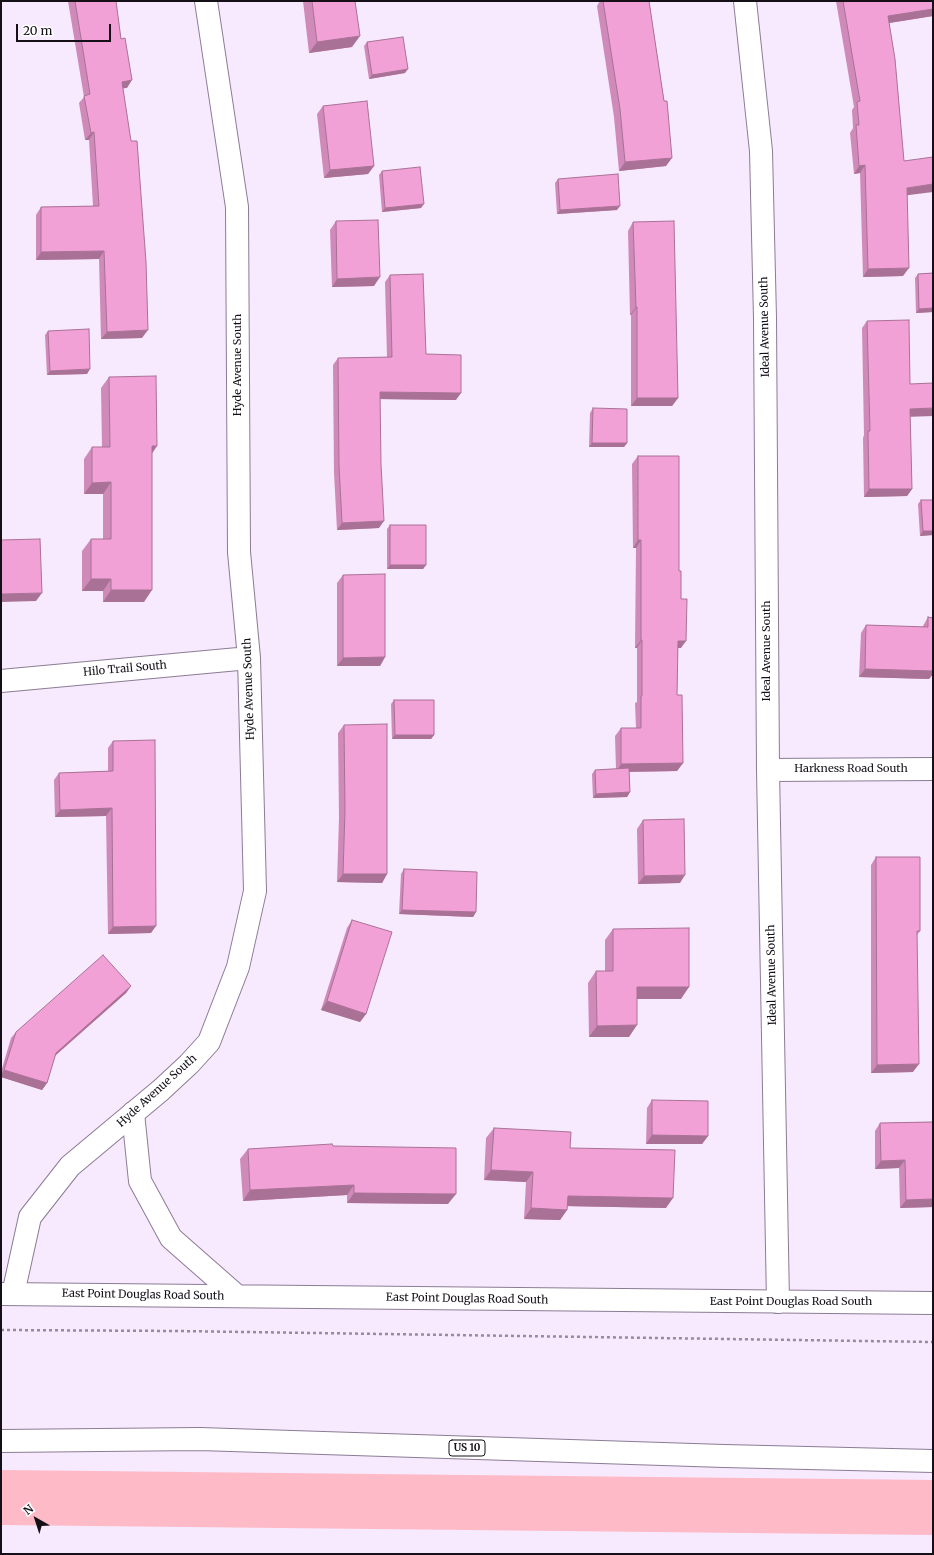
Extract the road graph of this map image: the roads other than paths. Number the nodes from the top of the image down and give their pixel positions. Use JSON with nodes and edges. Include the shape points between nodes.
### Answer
{"nodes":[{"id":1,"x":206,"y":1,"type":"edge"},
{"id":2,"x":745,"y":1,"type":"edge"},
{"id":3,"x":249,"y":658,"type":"junction"},
{"id":4,"x":1,"y":681,"type":"edge"},
{"id":5,"x":933,"y":769,"type":"edge"},
{"id":6,"x":768,"y":770,"type":"junction"},
{"id":7,"x":133,"y":1113,"type":"junction"},
{"id":8,"x":7,"y":1294,"type":"edge"},
{"id":9,"x":237,"y":1296,"type":"junction"},
{"id":10,"x":778,"y":1302,"type":"junction"},
{"id":11,"x":933,"y":1303,"type":"edge"},
{"id":12,"x":1,"y":1441,"type":"edge"},
{"id":13,"x":933,"y":1461,"type":"edge"}],
"edges":[{"from":1,"to":3,"type":"main road","name":"Hyde Avenue South","via":[[237,207],[239,552]]},
{"from":2,"to":6,"type":"main road","name":"Ideal Avenue South","via":[[761,151],[765,318]]},
{"from":3,"to":4,"type":"main road","name":"Hilo Trail South"},
{"from":3,"to":7,"type":"main road","name":"Hyde Avenue South","via":[[255,890],[238,967],[209,1042],[189,1064]]},
{"from":5,"to":6,"type":"main road","name":"Harkness Road South"},
{"from":6,"to":10,"type":"main road","name":"Ideal Avenue South"},
{"from":7,"to":8,"type":"main road","name":"Hyde Avenue South","via":[[70,1166],[30,1217]]},
{"from":7,"to":9,"type":"main road","via":[[140,1181],[171,1238]]},
{"from":8,"to":9,"type":"main road","name":"East Point Douglas Road South"},
{"from":9,"to":10,"type":"main road","name":"East Point Douglas Road South"},
{"from":10,"to":11,"type":"main road","name":"East Point Douglas Road South"},
{"from":12,"to":13,"type":"main road","number":"US 10","via":[[200,1439]]}]}
